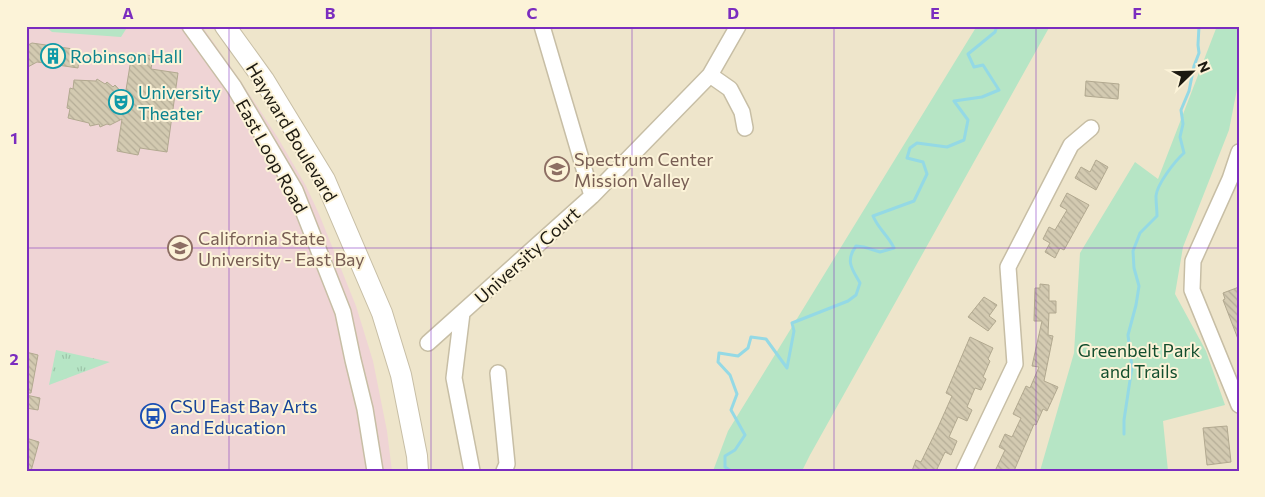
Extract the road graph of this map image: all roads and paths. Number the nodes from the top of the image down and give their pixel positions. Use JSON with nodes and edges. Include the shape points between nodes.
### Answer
{"nodes":[{"id":1,"x":190,"y":26,"type":"edge"},
{"id":2,"x":226,"y":26,"type":"edge"},
{"id":3,"x":542,"y":26,"type":"edge"},
{"id":4,"x":738,"y":26,"type":"edge"},
{"id":5,"x":710,"y":75,"type":"junction"},
{"id":6,"x":745,"y":128,"type":"dead end"},
{"id":7,"x":1091,"y":128,"type":"dead end"},
{"id":8,"x":1239,"y":152,"type":"edge"},
{"id":9,"x":592,"y":196,"type":"junction"},
{"id":10,"x":462,"y":313,"type":"junction"},
{"id":11,"x":428,"y":343,"type":"dead end"},
{"id":12,"x":498,"y":373,"type":"dead end"},
{"id":13,"x":1239,"y":405,"type":"edge"},
{"id":14,"x":375,"y":471,"type":"edge"},
{"id":15,"x":418,"y":471,"type":"edge"},
{"id":16,"x":472,"y":471,"type":"edge"},
{"id":17,"x":504,"y":471,"type":"edge"},
{"id":18,"x":964,"y":471,"type":"edge"}],
"edges":[{"from":1,"to":14,"type":"street","name":"East Loop Road","via":[[234,87],[295,190],[343,312]]},
{"from":2,"to":15,"type":"main road","name":"Hayward Boulevard","via":[[264,80],[325,180],[382,313],[401,375]]},
{"from":3,"to":9,"type":"street"},
{"from":4,"to":5,"type":"street","name":"University Court"},
{"from":5,"to":6,"type":"street","via":[[730,89],[742,112]]},
{"from":5,"to":9,"type":"street","name":"University Court"},
{"from":7,"to":18,"type":"street","via":[[1071,145],[1008,268],[1014,364]]},
{"from":8,"to":13,"type":"street","via":[[1193,261],[1192,290]]},
{"from":9,"to":10,"type":"street","name":"University Court"},
{"from":10,"to":11,"type":"street","name":"University Court"},
{"from":10,"to":16,"type":"street","via":[[454,378]]},
{"from":12,"to":17,"type":"street","via":[[507,464]]}]}
